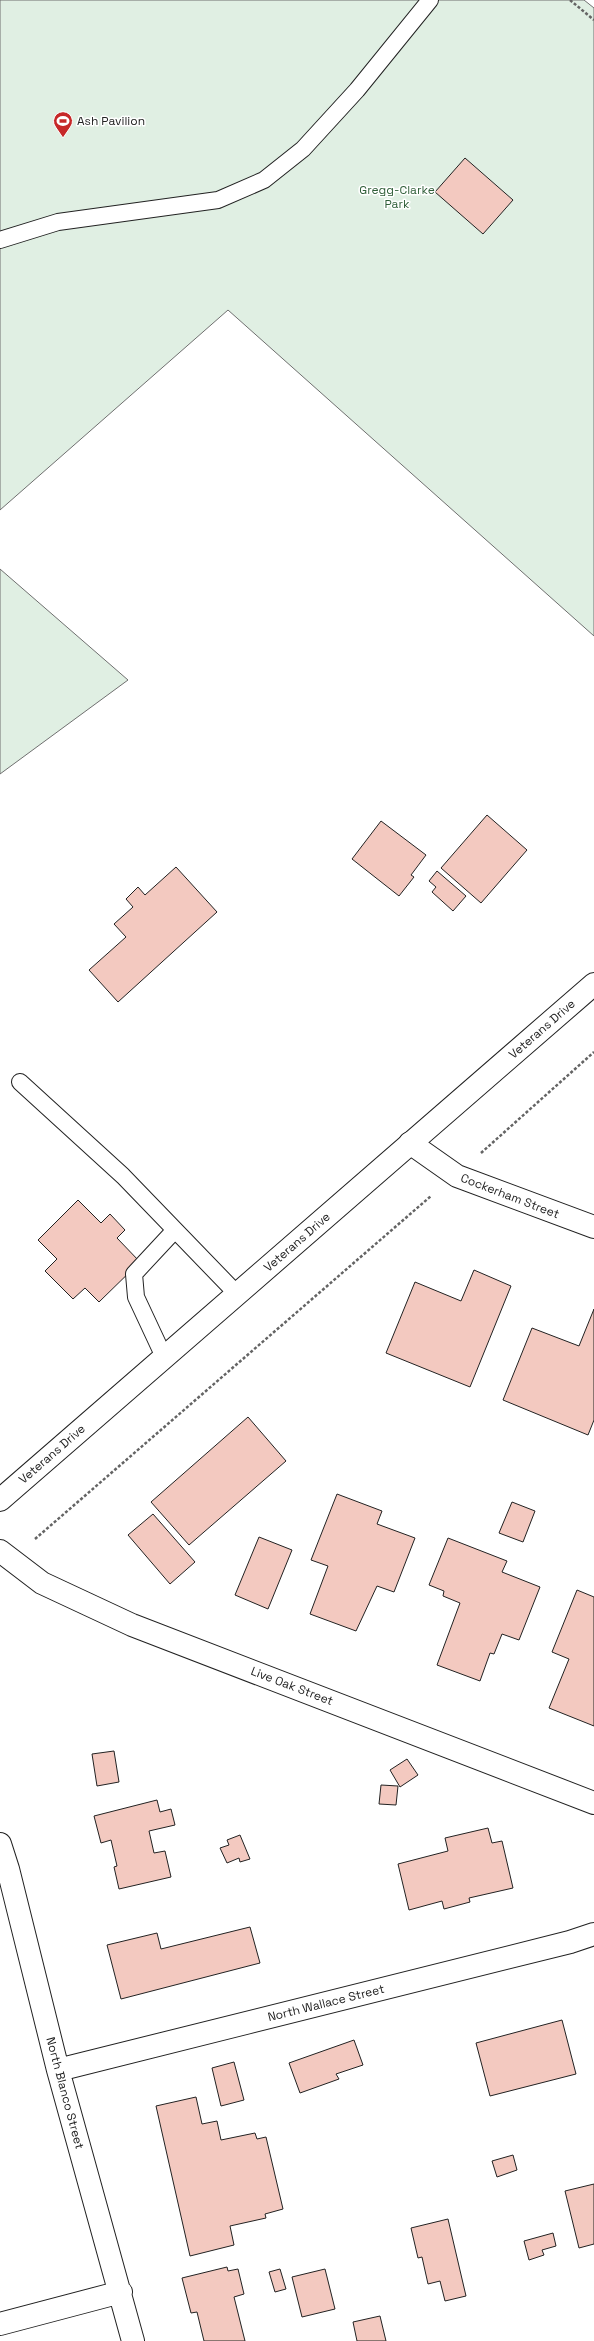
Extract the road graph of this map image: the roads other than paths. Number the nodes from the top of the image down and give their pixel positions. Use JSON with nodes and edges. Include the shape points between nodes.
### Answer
{"nodes":[{"id":1,"x":430,"y":0,"type":"edge"},
{"id":2,"x":0,"y":240,"type":"edge"},
{"id":3,"x":594,"y":984,"type":"edge"},
{"id":4,"x":20,"y":1082,"type":"dead end"},
{"id":5,"x":410,"y":1143,"type":"junction"},
{"id":6,"x":594,"y":1227,"type":"edge"},
{"id":7,"x":174,"y":1231,"type":"junction"},
{"id":8,"x":237,"y":1294,"type":"junction"},
{"id":9,"x":164,"y":1357,"type":"junction"},
{"id":10,"x":0,"y":1500,"type":"edge"},
{"id":11,"x":0,"y":1551,"type":"edge"},
{"id":12,"x":594,"y":1803,"type":"edge"},
{"id":13,"x":0,"y":1844,"type":"edge"},
{"id":14,"x":4,"y":1870,"type":"edge"},
{"id":15,"x":594,"y":1934,"type":"edge"},
{"id":16,"x":58,"y":2070,"type":"junction"},
{"id":17,"x":121,"y":2292,"type":"junction"},
{"id":18,"x":0,"y":2324,"type":"edge"},
{"id":19,"x":133,"y":2341,"type":"edge"}],
"edges":[{"from":1,"to":2,"type":"lane","via":[[357,90],[303,149],[264,180],[218,200],[58,222]]},
{"from":3,"to":5,"type":"street","name":"Veterans Drive"},
{"from":4,"to":7,"type":"lane","via":[[123,1176]]},
{"from":5,"to":6,"type":"street","name":"Cockerham Street","via":[[457,1176]]},
{"from":5,"to":8,"type":"street","name":"Veterans Drive"},
{"from":7,"to":8,"type":"lane"},
{"from":7,"to":9,"type":"lane","via":[[134,1274],[136,1296]]},
{"from":8,"to":9,"type":"street","name":"Veterans Drive"},
{"from":9,"to":10,"type":"street","name":"Veterans Drive"},
{"from":11,"to":12,"type":"street","name":"Live Oak Street","via":[[42,1583],[132,1625]]},
{"from":13,"to":14,"type":"street","name":"North Blanco Street"},
{"from":14,"to":16,"type":"street","name":"North Blanco Street"},
{"from":15,"to":16,"type":"street","name":"North Wallace Street"},
{"from":16,"to":17,"type":"street","name":"North Blanco Street"},
{"from":17,"to":18,"type":"street"},
{"from":17,"to":19,"type":"street","name":"North Blanco Street"}]}
